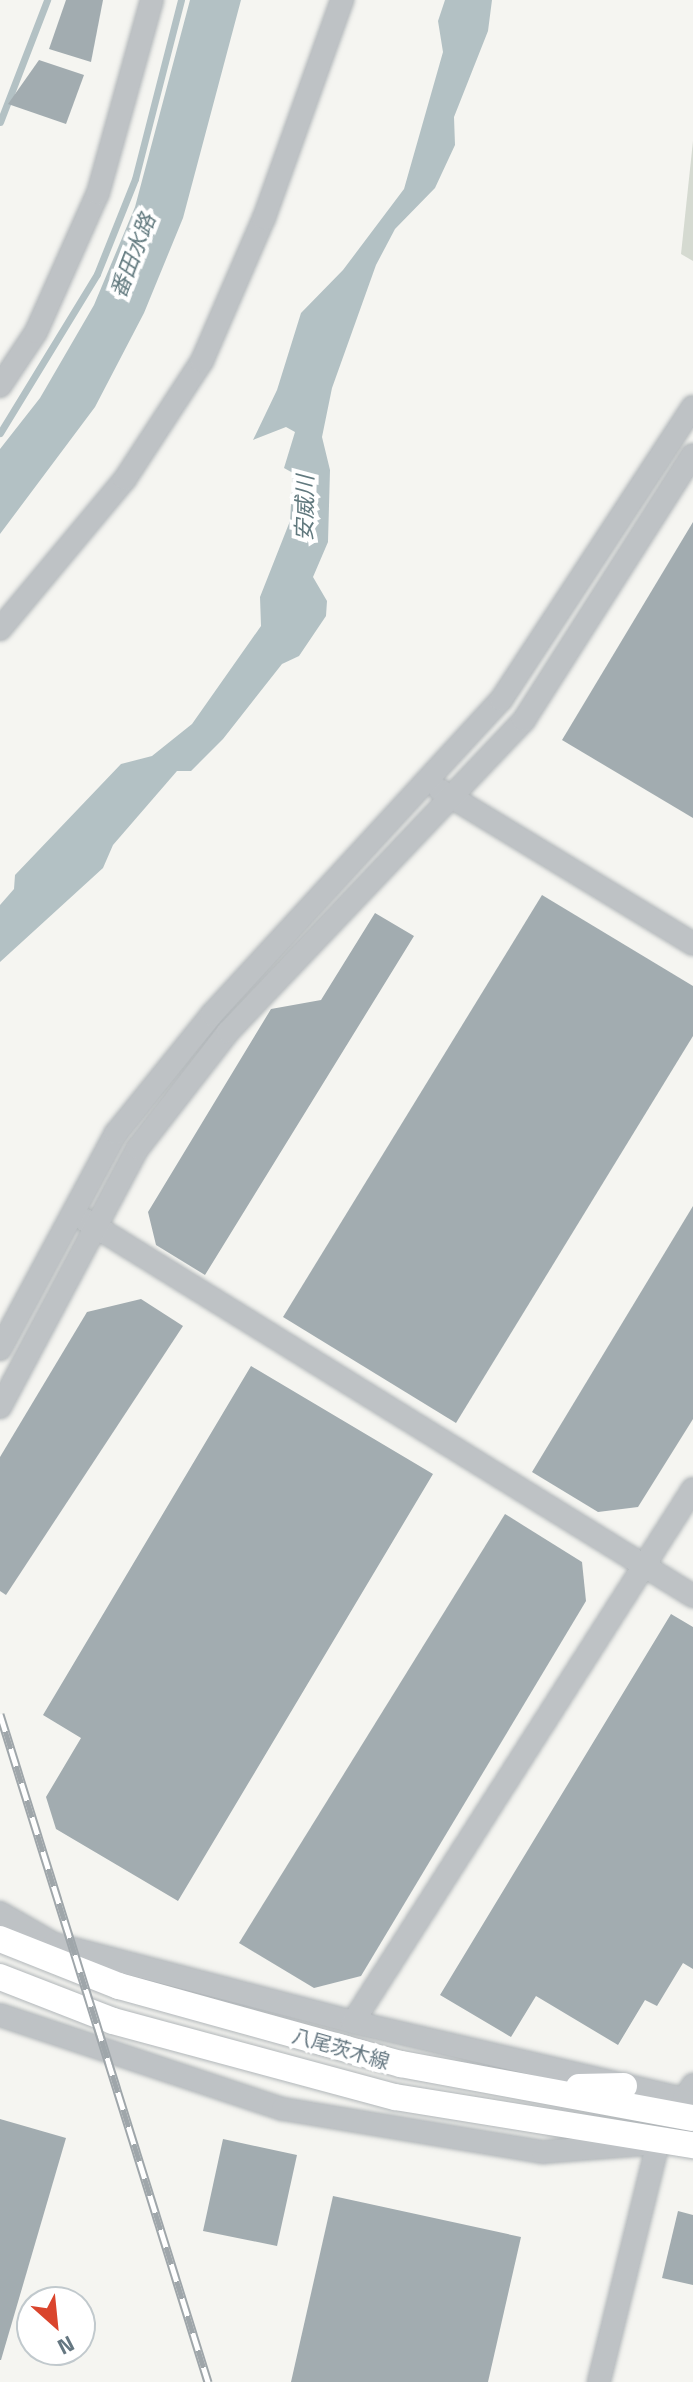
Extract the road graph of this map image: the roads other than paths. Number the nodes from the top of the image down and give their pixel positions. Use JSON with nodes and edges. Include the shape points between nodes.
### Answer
{"nodes":[{"id":1,"x":152,"y":0,"type":"edge"},
{"id":2,"x":342,"y":0,"type":"edge"},
{"id":3,"x":0,"y":386,"type":"edge"},
{"id":4,"x":693,"y":407,"type":"edge"},
{"id":5,"x":693,"y":455,"type":"edge"},
{"id":6,"x":0,"y":629,"type":"edge"},
{"id":7,"x":429,"y":782,"type":"junction"},
{"id":8,"x":452,"y":797,"type":"junction"},
{"id":9,"x":693,"y":944,"type":"edge"},
{"id":10,"x":74,"y":1213,"type":"junction"},
{"id":11,"x":95,"y":1226,"type":"junction"},
{"id":12,"x":0,"y":1349,"type":"edge"},
{"id":13,"x":0,"y":1407,"type":"edge"},
{"id":14,"x":693,"y":1489,"type":"edge"},
{"id":15,"x":646,"y":1567,"type":"junction"},
{"id":16,"x":693,"y":1596,"type":"edge"},
{"id":17,"x":0,"y":1913,"type":"edge"},
{"id":18,"x":0,"y":1939,"type":"edge"},
{"id":19,"x":0,"y":1977,"type":"edge"},
{"id":20,"x":0,"y":2015,"type":"edge"},
{"id":21,"x":353,"y":2022,"type":"junction"},
{"id":22,"x":624,"y":2086,"type":"junction"},
{"id":23,"x":523,"y":2089,"type":"junction"},
{"id":24,"x":691,"y":2101,"type":"edge"},
{"id":25,"x":658,"y":2143,"type":"junction"},
{"id":26,"x":693,"y":2145,"type":"edge"},
{"id":27,"x":599,"y":2382,"type":"edge"}],
"edges":[{"from":1,"to":3,"type":"street","via":[[98,193],[36,332]]},
{"from":2,"to":6,"type":"street","via":[[264,218],[202,361],[125,479]]},
{"from":4,"to":7,"type":"street","via":[[562,616],[501,700]]},
{"from":5,"to":8,"type":"street","via":[[524,720]]},
{"from":7,"to":8,"type":"street"},
{"from":7,"to":10,"type":"street","via":[[212,1014],[116,1133]]},
{"from":8,"to":9,"type":"street"},
{"from":8,"to":11,"type":"street","via":[[228,1032],[138,1148]]},
{"from":10,"to":11,"type":"street"},
{"from":10,"to":12,"type":"street"},
{"from":11,"to":13,"type":"street"},
{"from":11,"to":15,"type":"street"},
{"from":14,"to":15,"type":"street"},
{"from":15,"to":16,"type":"street"},
{"from":15,"to":21,"type":"street"},
{"from":17,"to":21,"type":"street","via":[[54,1944]]},
{"from":18,"to":23,"type":"main road","name":"八尾茨木線","via":[[119,1986],[401,2064]]},
{"from":19,"to":25,"type":"main road","name":"八尾茨木線","via":[[113,2021],[395,2097]]},
{"from":20,"to":25,"type":"street","via":[[283,2109],[543,2152]]},
{"from":21,"to":22,"type":"street"},
{"from":22,"to":23,"type":"main road"},
{"from":22,"to":24,"type":"street"},
{"from":23,"to":24,"type":"main road","name":"八尾茨木線"},
{"from":25,"to":26,"type":"main road","name":"八尾茨木線"},
{"from":25,"to":27,"type":"street"}]}
